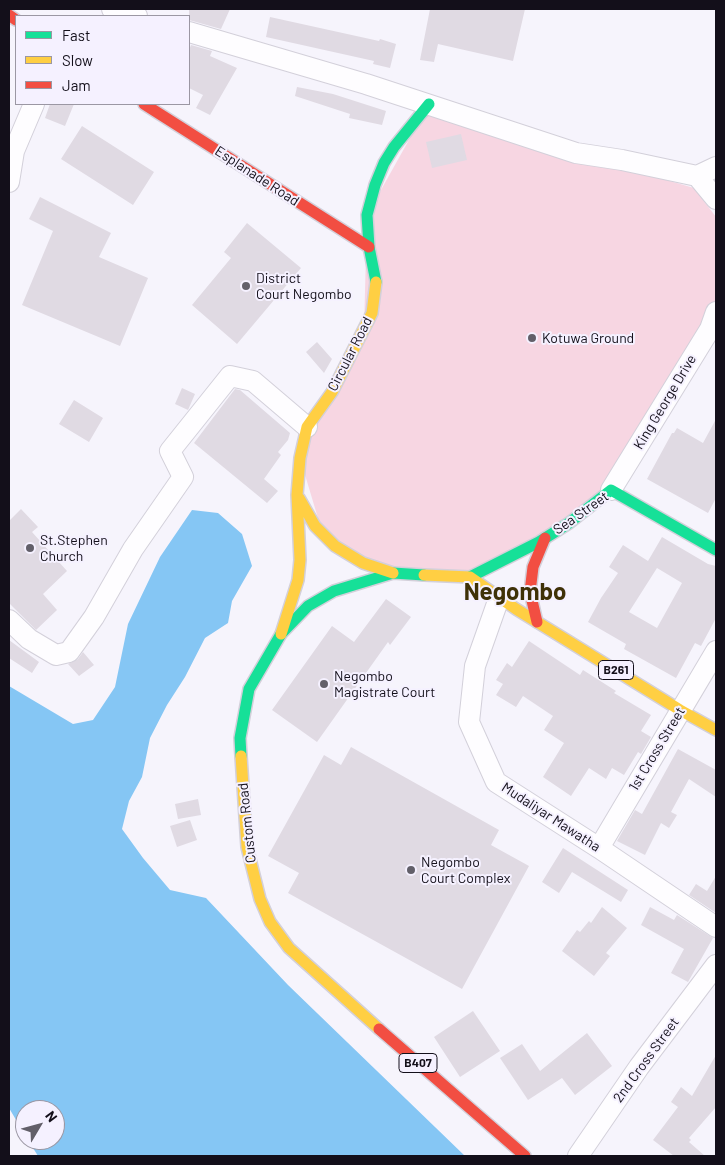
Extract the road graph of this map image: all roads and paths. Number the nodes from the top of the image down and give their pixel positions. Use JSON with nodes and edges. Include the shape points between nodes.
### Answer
{"nodes":[{"id":1,"x":112,"y":9,"type":"edge"},
{"id":2,"x":133,"y":15,"type":"edge"},
{"id":3,"x":190,"y":32,"type":"edge"},
{"id":4,"x":429,"y":104,"type":"junction"},
{"id":5,"x":34,"y":105,"type":"edge"},
{"id":6,"x":146,"y":105,"type":"edge"},
{"id":7,"x":716,"y":167,"type":"edge"},
{"id":8,"x":697,"y":176,"type":"junction"},
{"id":9,"x":9,"y":182,"type":"edge"},
{"id":10,"x":716,"y":199,"type":"edge"},
{"id":11,"x":369,"y":247,"type":"junction"},
{"id":12,"x":716,"y":312,"type":"edge"},
{"id":13,"x":307,"y":427,"type":"junction"},
{"id":14,"x":611,"y":490,"type":"junction"},
{"id":15,"x":297,"y":495,"type":"junction"},
{"id":16,"x":545,"y":538,"type":"junction"},
{"id":17,"x":716,"y":550,"type":"edge"},
{"id":18,"x":393,"y":573,"type":"junction"},
{"id":19,"x":470,"y":577,"type":"junction"},
{"id":20,"x":499,"y":598,"type":"junction"},
{"id":21,"x":9,"y":620,"type":"edge"},
{"id":22,"x":537,"y":622,"type":"junction"},
{"id":23,"x":281,"y":634,"type":"junction"},
{"id":24,"x":716,"y":651,"type":"edge"},
{"id":25,"x":680,"y":710,"type":"junction"},
{"id":26,"x":716,"y":730,"type":"edge"},
{"id":27,"x":599,"y":848,"type":"junction"},
{"id":28,"x":716,"y":927,"type":"edge"},
{"id":29,"x":716,"y":965,"type":"edge"},
{"id":30,"x":525,"y":1156,"type":"edge"},
{"id":31,"x":578,"y":1156,"type":"edge"}],
"edges":[{"from":1,"to":2,"type":"street"},
{"from":3,"to":4,"type":"street"},
{"from":4,"to":8,"type":"street","via":[[576,153]]},
{"from":4,"to":11,"type":"street","name":"Circular Road","via":[[384,163],[367,215]]},
{"from":5,"to":9,"type":"street","via":[[14,151]]},
{"from":6,"to":11,"type":"street","name":"Esplanade Road"},
{"from":7,"to":8,"type":"street"},
{"from":8,"to":10,"type":"street"},
{"from":11,"to":13,"type":"street","name":"Circular Road","via":[[376,281],[372,313],[332,392]]},
{"from":12,"to":14,"type":"street","name":"King George Drive","via":[[710,329]]},
{"from":13,"to":15,"type":"street","name":"Circular Road"},
{"from":13,"to":21,"type":"street","via":[[253,381],[230,376],[170,451],[183,477],[132,549],[94,617],[69,652],[56,655],[29,639]]},
{"from":14,"to":16,"type":"street","name":"Sea Street"},
{"from":14,"to":17,"type":"street","name":"Sea Street"},
{"from":15,"to":18,"type":"street","via":[[314,526],[335,546],[363,563]]},
{"from":15,"to":23,"type":"street","name":"Circular Road","via":[[298,580]]},
{"from":16,"to":19,"type":"street","name":"Sea Street"},
{"from":16,"to":22,"type":"street","via":[[533,567],[530,592]]},
{"from":18,"to":19,"type":"street"},
{"from":18,"to":23,"type":"street","name":"Custom Road","number":"B407","via":[[334,591],[308,606]]},
{"from":19,"to":20,"type":"street","number":"B261"},
{"from":20,"to":22,"type":"street","number":"B261"},
{"from":20,"to":27,"type":"street","name":"Mudaliyar Mawatha","via":[[475,666],[469,722],[496,782]]},
{"from":22,"to":25,"type":"street","number":"B261"},
{"from":23,"to":30,"type":"street","name":"Custom Road","number":"B407","via":[[249,689],[240,738],[247,847],[260,899],[270,922],[289,948]]},
{"from":24,"to":25,"type":"street","name":"1st Cross Street"},
{"from":25,"to":26,"type":"street","number":"B261"},
{"from":25,"to":27,"type":"street","name":"1st Cross Street"},
{"from":27,"to":28,"type":"street","name":"Mudaliyar Mawatha"},
{"from":29,"to":31,"type":"street","name":"2nd Cross Street","via":[[639,1067]]}]}
